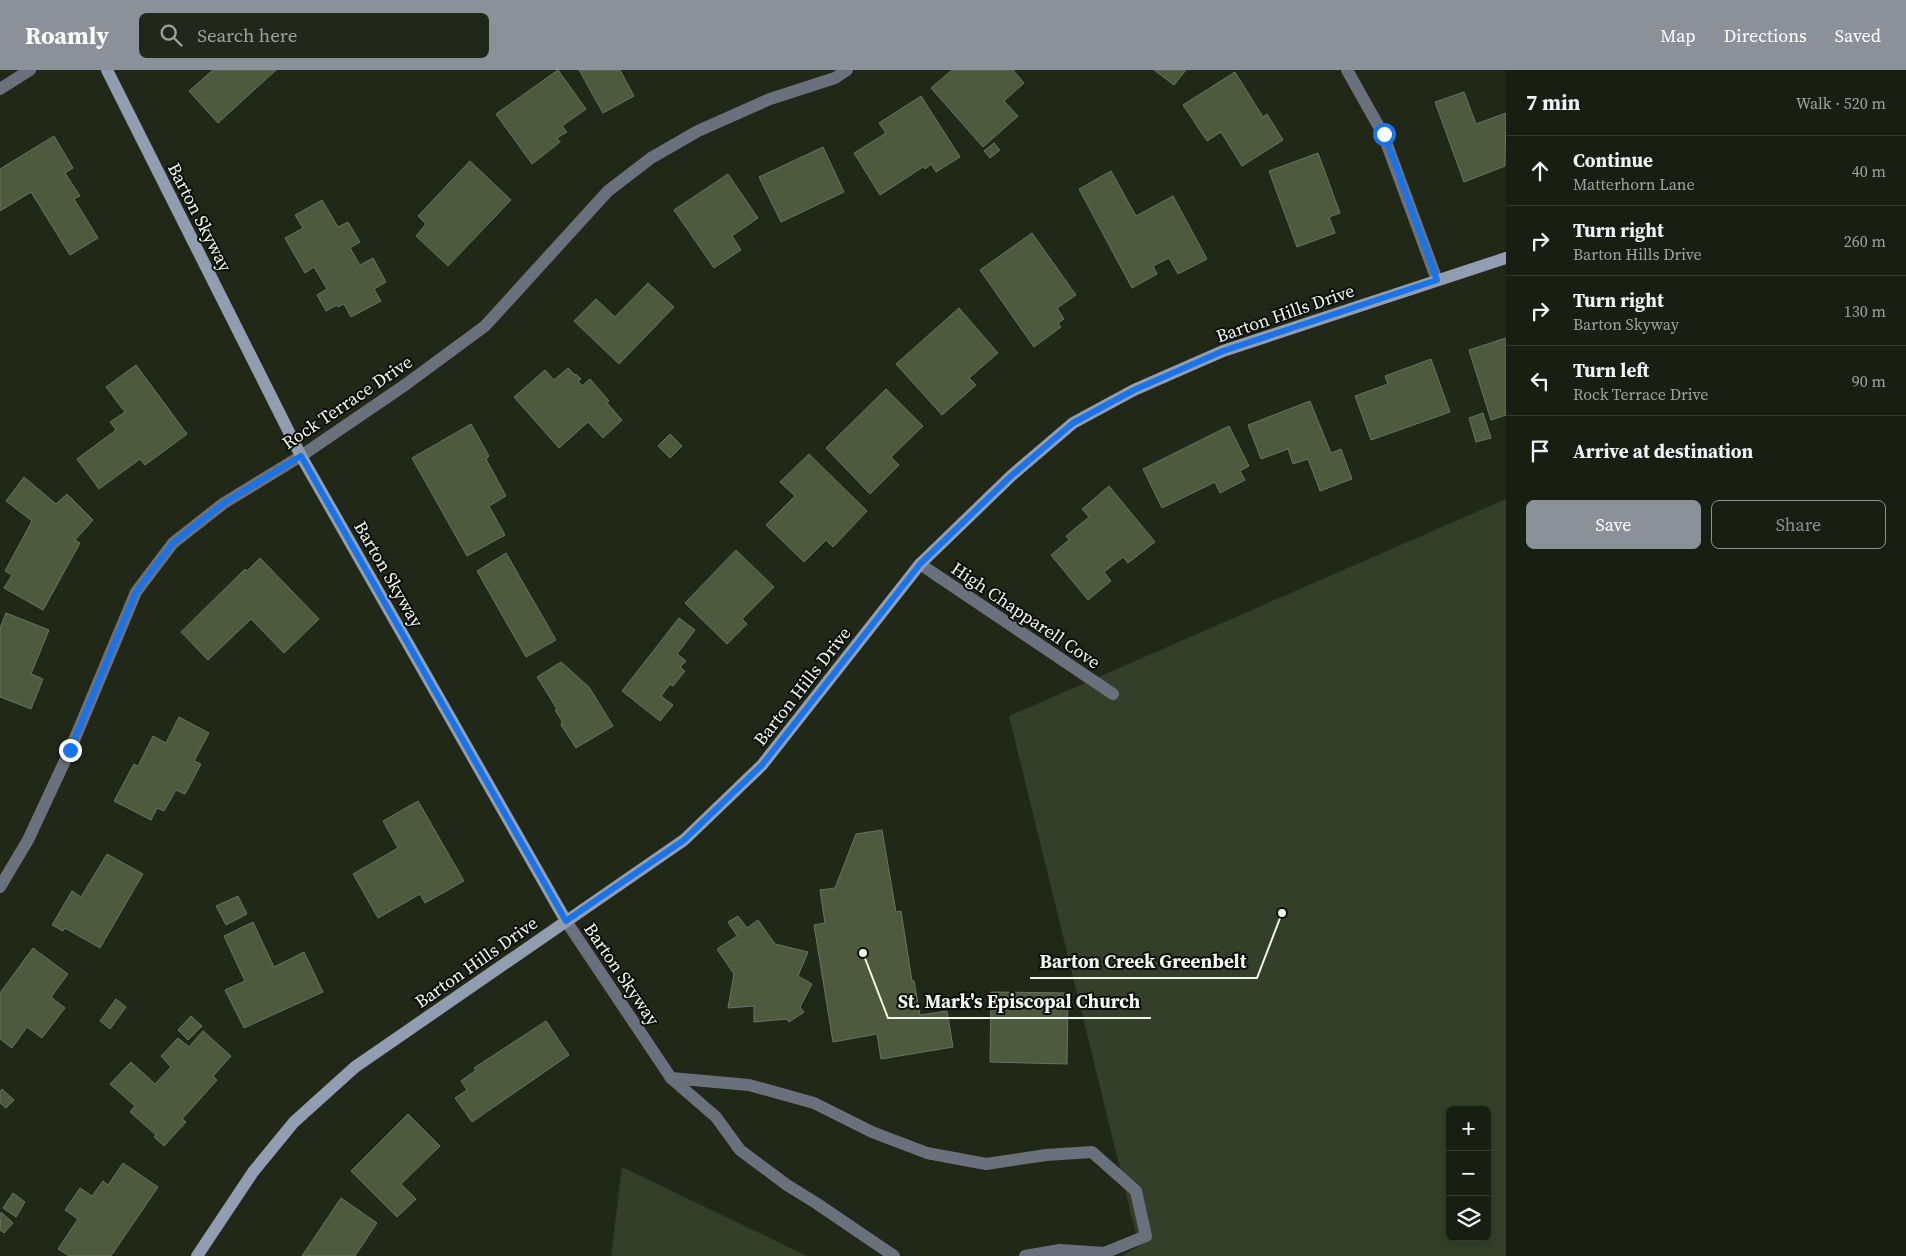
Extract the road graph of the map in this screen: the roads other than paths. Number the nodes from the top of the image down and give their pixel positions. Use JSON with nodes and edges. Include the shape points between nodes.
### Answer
{"nodes":[{"id":1,"x":30,"y":70,"type":"edge"},
{"id":2,"x":107,"y":70,"type":"edge"},
{"id":3,"x":847,"y":70,"type":"edge"},
{"id":4,"x":1347,"y":70,"type":"edge"},
{"id":5,"x":0,"y":89,"type":"edge"},
{"id":6,"x":1506,"y":258,"type":"edge"},
{"id":7,"x":1437,"y":280,"type":"junction"},
{"id":8,"x":301,"y":456,"type":"junction"},
{"id":9,"x":920,"y":564,"type":"junction"},
{"id":10,"x":1113,"y":694,"type":"dead end"},
{"id":11,"x":0,"y":887,"type":"edge"},
{"id":12,"x":566,"y":921,"type":"junction"},
{"id":13,"x":670,"y":1078,"type":"junction"},
{"id":14,"x":197,"y":1256,"type":"edge"},
{"id":15,"x":894,"y":1256,"type":"edge"},
{"id":16,"x":1026,"y":1256,"type":"edge"}],
"edges":[{"from":1,"to":5,"type":"street"},
{"from":2,"to":8,"type":"street","name":"Barton Skyway"},
{"from":3,"to":8,"type":"street","name":"Rock Terrace Drive","via":[[835,78],[770,99],[698,131],[651,158],[608,191],[485,326]]},
{"from":4,"to":7,"type":"street","via":[[1384,134]]},
{"from":6,"to":7,"type":"street","name":"Barton Hills Drive"},
{"from":7,"to":9,"type":"street","name":"Barton Hills Drive","via":[[1223,351],[1134,390],[1073,423],[1011,476]]},
{"from":8,"to":11,"type":"street","name":"Rock Terrace Drive","via":[[224,503],[173,543],[136,592],[70,750],[28,840]]},
{"from":8,"to":12,"type":"street","name":"Barton Skyway"},
{"from":9,"to":10,"type":"street","name":"High Chapparell Cove"},
{"from":9,"to":12,"type":"street","name":"Barton Hills Drive","via":[[762,765],[684,840]]},
{"from":12,"to":13,"type":"street","name":"Barton Skyway"},
{"from":12,"to":14,"type":"street","name":"Barton Hills Drive","via":[[355,1067],[294,1122],[254,1172]]},
{"from":13,"to":15,"type":"street","name":"Barton Skyway","via":[[716,1117],[740,1150]]},
{"from":13,"to":16,"type":"street","via":[[750,1085],[814,1103],[926,1154],[986,1164],[1092,1152],[1136,1191],[1146,1236],[1104,1253],[1060,1250]]}]}
